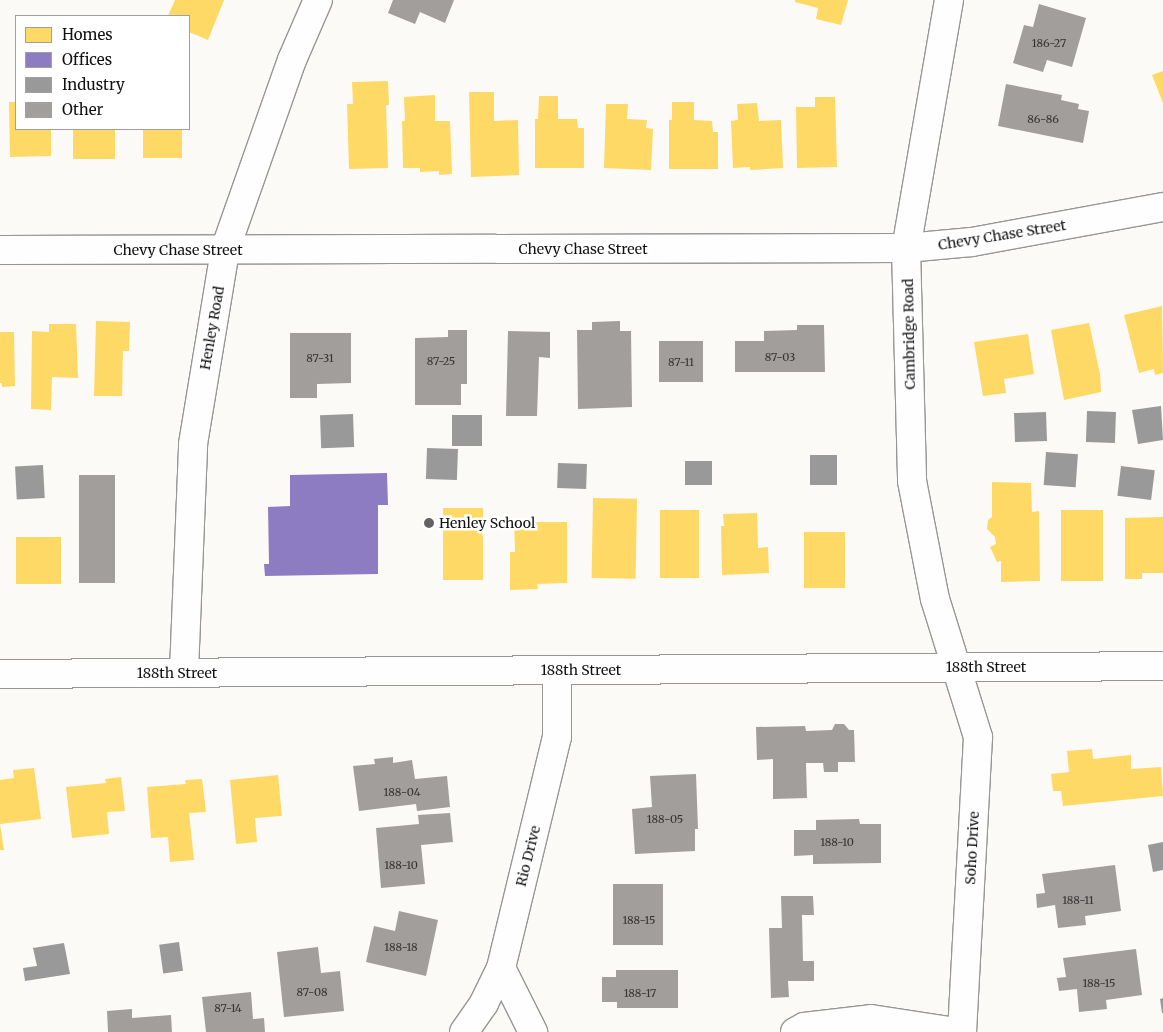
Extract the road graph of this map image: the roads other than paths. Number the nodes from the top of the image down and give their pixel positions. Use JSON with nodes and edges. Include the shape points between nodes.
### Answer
{"nodes":[{"id":1,"x":318,"y":0,"type":"edge"},
{"id":2,"x":949,"y":0,"type":"edge"},
{"id":3,"x":1163,"y":207,"type":"edge"},
{"id":4,"x":906,"y":248,"type":"junction"},
{"id":5,"x":0,"y":250,"type":"edge"},
{"id":6,"x":225,"y":250,"type":"junction"},
{"id":7,"x":1163,"y":666,"type":"edge"},
{"id":8,"x":954,"y":667,"type":"junction"},
{"id":9,"x":557,"y":670,"type":"junction"},
{"id":10,"x":184,"y":672,"type":"junction"},
{"id":11,"x":0,"y":674,"type":"edge"},
{"id":12,"x":501,"y":968,"type":"junction"},
{"id":13,"x":464,"y":1032,"type":"edge"},
{"id":14,"x":533,"y":1032,"type":"edge"},
{"id":15,"x":795,"y":1032,"type":"edge"},
{"id":16,"x":956,"y":1032,"type":"edge"},
{"id":17,"x":962,"y":1032,"type":"edge"}],
"edges":[{"from":1,"to":6,"type":"street","name":"Henley Road","via":[[292,60]]},
{"from":2,"to":4,"type":"street","name":"Cambridge Road"},
{"from":3,"to":4,"type":"street","name":"Chevy Chase Street","via":[[972,242]]},
{"from":4,"to":6,"type":"street","name":"Chevy Chase Street"},
{"from":4,"to":8,"type":"street","name":"Cambridge Road","via":[[912,480],[935,598]]},
{"from":5,"to":6,"type":"street","name":"Chevy Chase Street"},
{"from":6,"to":10,"type":"street","name":"Henley Road","via":[[193,444]]},
{"from":7,"to":8,"type":"street","name":"188th Street"},
{"from":8,"to":9,"type":"street","name":"188th Street"},
{"from":8,"to":17,"type":"street","name":"Soho Drive","via":[[978,738]]},
{"from":9,"to":10,"type":"street","name":"188th Street"},
{"from":9,"to":12,"type":"street","name":"Rio Drive","via":[[557,737]]},
{"from":10,"to":11,"type":"street","name":"188th Street"},
{"from":12,"to":13,"type":"street","name":"Rio Drive","via":[[484,1003]]},
{"from":12,"to":14,"type":"street"},
{"from":15,"to":16,"type":"street","via":[[804,1027],[871,1019]]}]}
